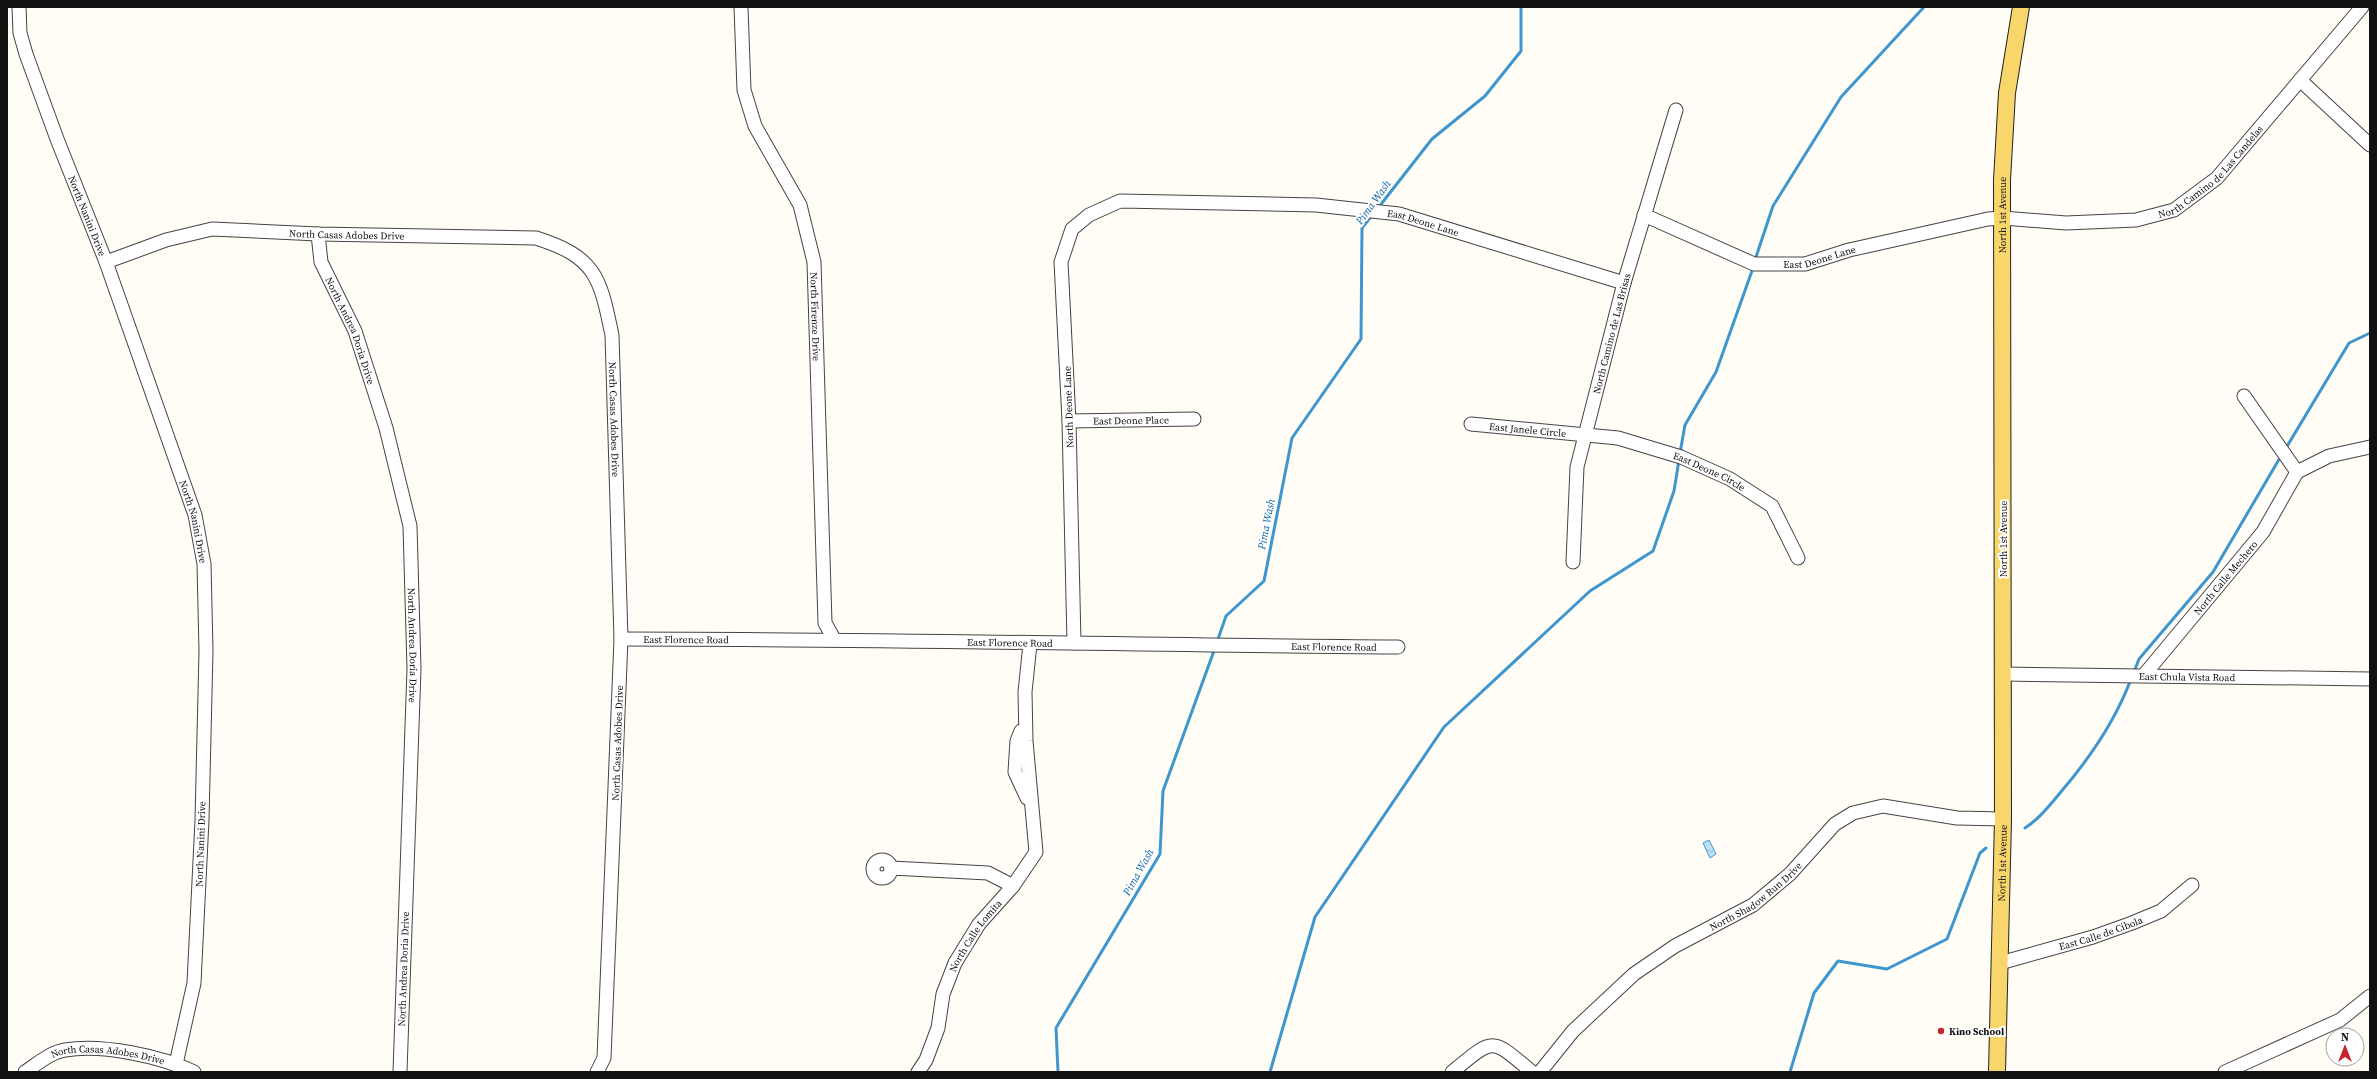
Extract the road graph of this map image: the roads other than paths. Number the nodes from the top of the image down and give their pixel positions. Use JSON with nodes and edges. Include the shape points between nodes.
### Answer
{"nodes":[{"id":1,"x":19,"y":7,"type":"edge"},
{"id":2,"x":742,"y":7,"type":"edge"},
{"id":3,"x":2021,"y":7,"type":"edge"},
{"id":4,"x":2362,"y":7,"type":"edge"},
{"id":5,"x":2300,"y":80,"type":"junction"},
{"id":6,"x":1676,"y":110,"type":"dead end"},
{"id":7,"x":2370,"y":145,"type":"edge"},
{"id":8,"x":1120,"y":201,"type":"joint"},
{"id":9,"x":1644,"y":215,"type":"junction"},
{"id":10,"x":2002,"y":218,"type":"junction"},
{"id":11,"x":318,"y":234,"type":"junction"},
{"id":12,"x":106,"y":262,"type":"junction"},
{"id":13,"x":1624,"y":282,"type":"junction"},
{"id":14,"x":2244,"y":396,"type":"dead end"},
{"id":15,"x":1194,"y":419,"type":"dead end"},
{"id":16,"x":1069,"y":421,"type":"junction"},
{"id":17,"x":1471,"y":424,"type":"dead end"},
{"id":18,"x":1585,"y":433,"type":"junction"},
{"id":19,"x":2370,"y":447,"type":"edge"},
{"id":20,"x":2297,"y":472,"type":"junction"},
{"id":21,"x":1798,"y":558,"type":"dead end"},
{"id":22,"x":1573,"y":562,"type":"dead end"},
{"id":23,"x":621,"y":639,"type":"junction"},
{"id":24,"x":834,"y":639,"type":"junction"},
{"id":25,"x":1074,"y":643,"type":"junction"},
{"id":26,"x":1030,"y":644,"type":"junction"},
{"id":27,"x":1398,"y":647,"type":"dead end"},
{"id":28,"x":2003,"y":674,"type":"junction"},
{"id":29,"x":2144,"y":675,"type":"junction"},
{"id":30,"x":2370,"y":679,"type":"edge"},
{"id":31,"x":2003,"y":819,"type":"junction"},
{"id":32,"x":891,"y":868,"type":"dead end"},
{"id":33,"x":2192,"y":885,"type":"dead end"},
{"id":34,"x":1014,"y":886,"type":"junction"},
{"id":35,"x":2000,"y":963,"type":"junction"},
{"id":36,"x":2370,"y":996,"type":"edge"},
{"id":37,"x":176,"y":1064,"type":"junction"},
{"id":38,"x":25,"y":1072,"type":"edge"},
{"id":39,"x":194,"y":1072,"type":"edge"},
{"id":40,"x":400,"y":1072,"type":"edge"},
{"id":41,"x":597,"y":1072,"type":"edge"},
{"id":42,"x":918,"y":1072,"type":"edge"},
{"id":43,"x":1452,"y":1072,"type":"edge"},
{"id":44,"x":1532,"y":1072,"type":"edge"},
{"id":45,"x":1540,"y":1072,"type":"edge"},
{"id":46,"x":1997,"y":1072,"type":"edge"},
{"id":47,"x":2225,"y":1072,"type":"edge"}],
"edges":[{"from":1,"to":12,"type":"street","name":"North Nanini Drive","via":[[20,33],[26,54]]},
{"from":2,"to":24,"type":"street","name":"North Firenze Drive","via":[[744,90],[755,126],[800,204],[814,262],[825,624]]},
{"from":3,"to":10,"type":"main road","name":"North 1st Avenue","via":[[2007,93]]},
{"from":4,"to":5,"type":"street","name":"North Camino de Las Candelas"},
{"from":5,"to":7,"type":"street"},
{"from":5,"to":10,"type":"street","name":"North Camino de Las Candelas","via":[[2217,178],[2174,210],[2136,220],[2066,223]]},
{"from":6,"to":9,"type":"street","name":"North Camino de Las Brisas"},
{"from":8,"to":13,"type":"street","name":"East Deone Lane","via":[[1316,204],[1399,214]]},
{"from":8,"to":16,"type":"street","name":"North Deone Lane","via":[[1089,215],[1072,228],[1061,262]]},
{"from":9,"to":10,"type":"street","name":"East Deone Lane","via":[[1754,264],[1805,264],[1849,250]]},
{"from":9,"to":13,"type":"street","name":"North Camino de Las Brisas"},
{"from":10,"to":28,"type":"main road","name":"North 1st Avenue"},
{"from":11,"to":12,"type":"street","name":"North Casas Adobes Drive","via":[[212,229],[166,240]]},
{"from":11,"to":23,"type":"street","name":"North Casas Adobes Drive","via":[[536,238],[562,246],[585,261],[603,292],[612,335]]},
{"from":11,"to":40,"type":"street","name":"North Andrea Doria Drive","via":[[321,262],[355,331],[386,428],[410,526],[414,669]]},
{"from":12,"to":37,"type":"street","name":"North Nanini Drive","via":[[195,515],[204,564],[206,652],[194,982]]},
{"from":13,"to":18,"type":"street","name":"North Camino de Las Brisas"},
{"from":14,"to":20,"type":"street"},
{"from":15,"to":16,"type":"street","name":"East Deone Place"},
{"from":16,"to":25,"type":"street","name":"North Deone Lane"},
{"from":17,"to":18,"type":"street","name":"East Janele Circle"},
{"from":18,"to":21,"type":"street","name":"East Deone Circle","via":[[1618,438],[1681,457],[1730,478],[1772,506]]},
{"from":18,"to":22,"type":"street","name":"North Camino de Las Brisas","via":[[1577,467]]},
{"from":19,"to":20,"type":"street","via":[[2329,456]]},
{"from":20,"to":29,"type":"street","name":"North Calle Mechero","via":[[2263,532]]},
{"from":23,"to":24,"type":"street","name":"East Florence Road"},
{"from":23,"to":41,"type":"street","name":"North Casas Adobes Drive","via":[[604,1058]]},
{"from":24,"to":26,"type":"street","name":"East Florence Road"},
{"from":25,"to":26,"type":"street","name":"East Florence Road"},
{"from":25,"to":27,"type":"street","name":"East Florence Road"},
{"from":26,"to":34,"type":"street","name":"North Calle Lomita","via":[[1025,717],[1017,741],[1015,772],[1032,806],[1036,852]]},
{"from":28,"to":29,"type":"street","name":"East Chula Vista Road"},
{"from":28,"to":31,"type":"main road","name":"North 1st Avenue"},
{"from":29,"to":30,"type":"street","name":"East Chula Vista Road"},
{"from":31,"to":35,"type":"main road","name":"North 1st Avenue"},
{"from":31,"to":45,"type":"street","name":"North Shadow Run Drive","via":[[1957,818],[1883,806],[1853,813],[1835,824],[1790,874],[1758,901],[1732,918],[1675,946],[1634,974],[1573,1031]]},
{"from":32,"to":34,"type":"street","via":[[988,873]]},
{"from":33,"to":35,"type":"street","name":"East Calle de Cibola","via":[[2160,911],[2132,924]]},
{"from":34,"to":42,"type":"street","name":"North Calle Lomita","via":[[979,924],[955,963],[943,994],[938,1028],[926,1060]]},
{"from":35,"to":46,"type":"main road","name":"North 1st Avenue"},
{"from":36,"to":47,"type":"street","via":[[2340,1020]]},
{"from":37,"to":38,"type":"street","name":"North Casas Adobes Drive","via":[[104,1049],[64,1050]]},
{"from":37,"to":39,"type":"street","name":"North Casas Adobes Drive"},
{"from":43,"to":44,"type":"street","via":[[1492,1040]]}]}
